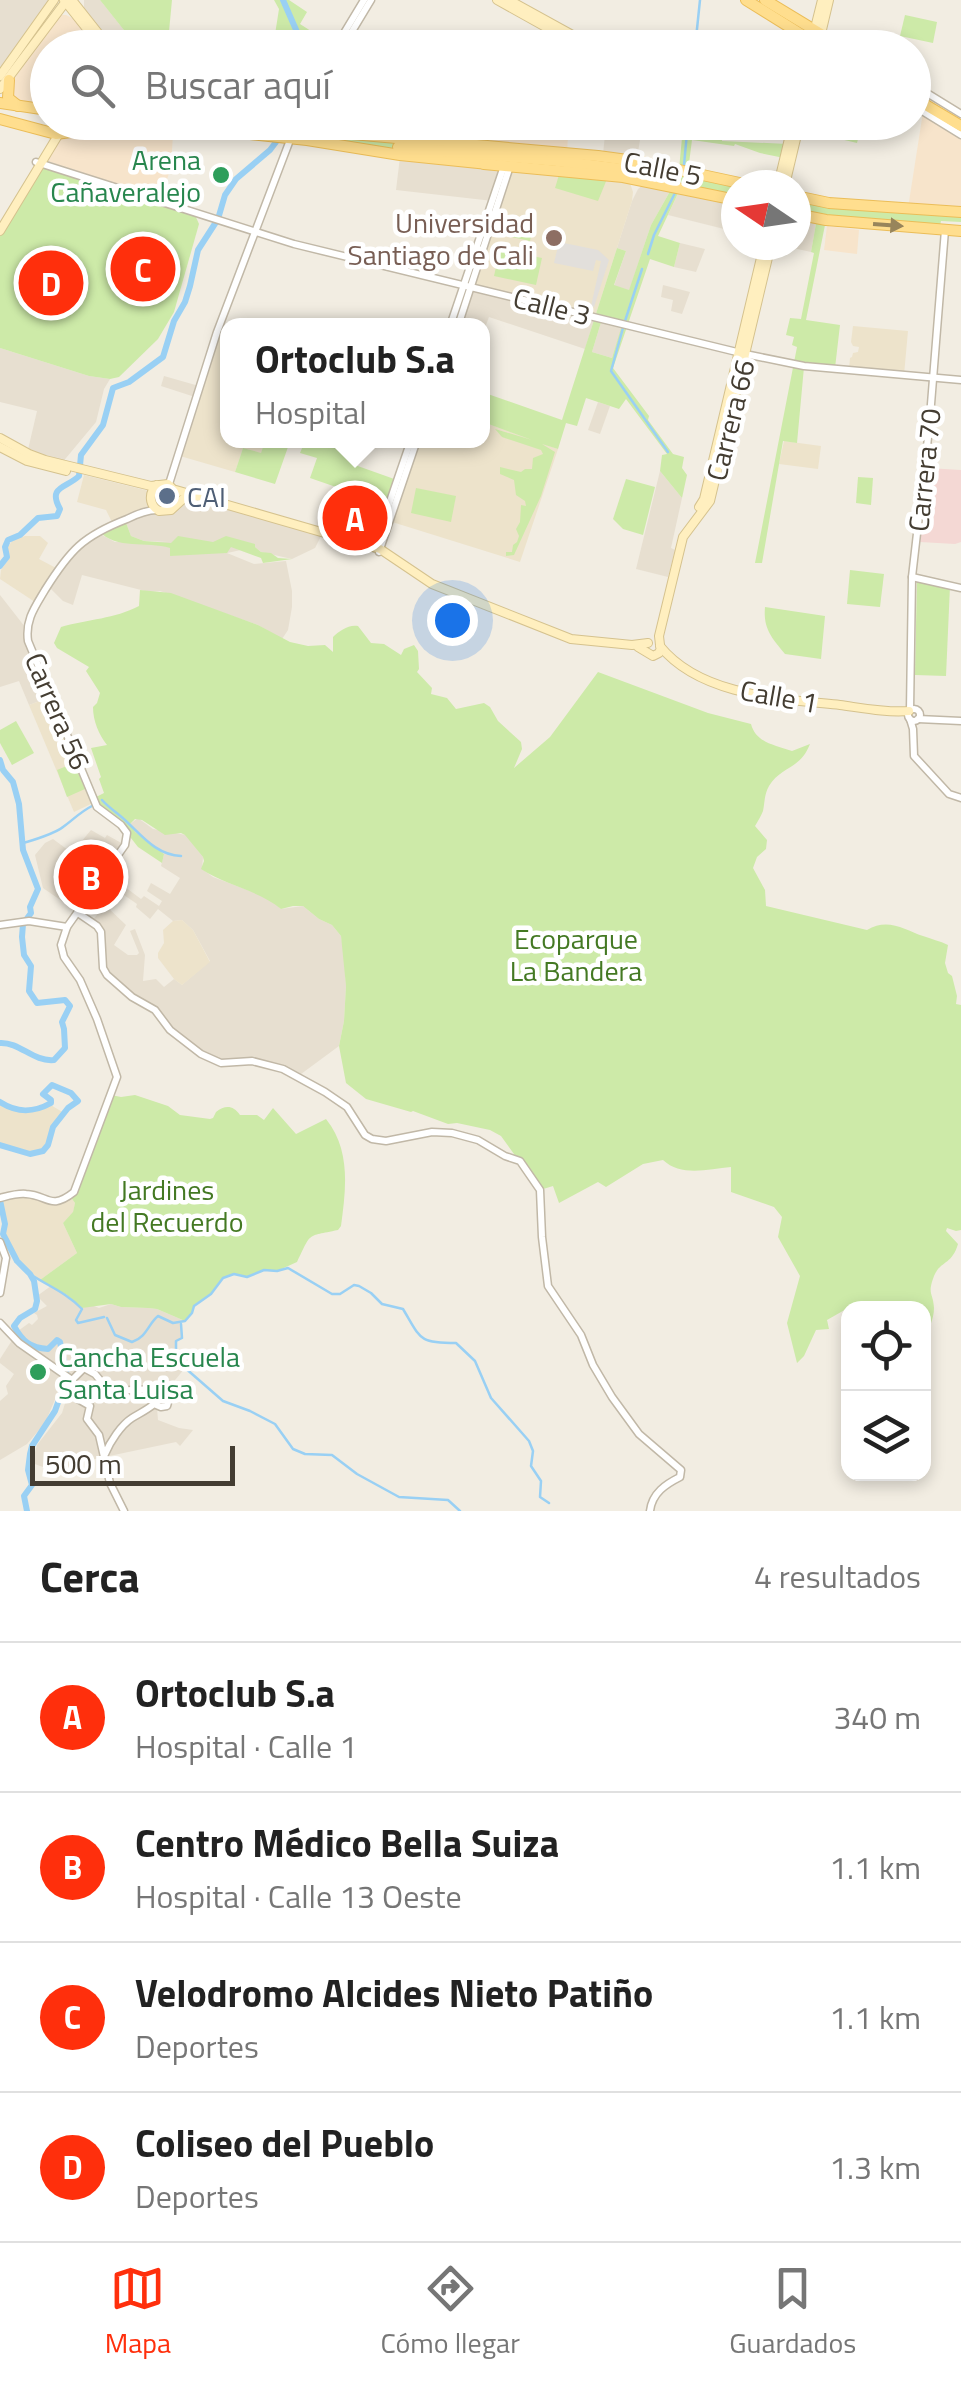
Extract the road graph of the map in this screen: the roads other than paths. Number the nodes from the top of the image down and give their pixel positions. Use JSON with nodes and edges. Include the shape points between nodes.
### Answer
{"nodes":[{"id":1,"x":367,"y":0,"type":"edge"},
{"id":2,"x":497,"y":0,"type":"edge"},
{"id":3,"x":509,"y":0,"type":"edge"},
{"id":4,"x":743,"y":0,"type":"edge"},
{"id":5,"x":825,"y":0,"type":"edge"},
{"id":6,"x":52,"y":2,"type":"edge"},
{"id":7,"x":67,"y":2,"type":"edge"},
{"id":8,"x":767,"y":5,"type":"edge"},
{"id":9,"x":528,"y":14,"type":"junction"},
{"id":10,"x":76,"y":20,"type":"junction"},
{"id":11,"x":48,"y":21,"type":"junction"},
{"id":12,"x":552,"y":29,"type":"edge"},
{"id":13,"x":41,"y":30,"type":"edge"},
{"id":14,"x":85,"y":30,"type":"edge"},
{"id":15,"x":87,"y":30,"type":"edge"},
{"id":16,"x":93,"y":30,"type":"edge"},
{"id":17,"x":349,"y":30,"type":"edge"},
{"id":18,"x":802,"y":30,"type":"edge"},
{"id":19,"x":818,"y":30,"type":"edge"},
{"id":20,"x":30,"y":45,"type":"edge"},
{"id":21,"x":4,"y":79,"type":"edge"},
{"id":22,"x":0,"y":103,"type":"edge"},
{"id":23,"x":931,"y":103,"type":"edge"},
{"id":24,"x":19,"y":107,"type":"junction"},
{"id":25,"x":30,"y":108,"type":"edge"},
{"id":26,"x":0,"y":119,"type":"edge"},
{"id":27,"x":951,"y":120,"type":"edge"},
{"id":28,"x":30,"y":127,"type":"edge"},
{"id":29,"x":48,"y":140,"type":"edge"},
{"id":30,"x":52,"y":140,"type":"edge"},
{"id":31,"x":294,"y":140,"type":"edge"},
{"id":32,"x":333,"y":140,"type":"edge"},
{"id":33,"x":357,"y":140,"type":"edge"},
{"id":34,"x":402,"y":140,"type":"edge"},
{"id":35,"x":794,"y":140,"type":"edge"},
{"id":36,"x":462,"y":145,"type":"junction"},
{"id":37,"x":488,"y":160,"type":"junction"},
{"id":38,"x":38,"y":163,"type":"junction"},
{"id":39,"x":506,"y":163,"type":"junction"},
{"id":40,"x":786,"y":170,"type":"edge"},
{"id":41,"x":704,"y":175,"type":"junction"},
{"id":42,"x":721,"y":179,"type":"edge"},
{"id":43,"x":721,"y":197,"type":"edge"},
{"id":44,"x":811,"y":199,"type":"edge"},
{"id":45,"x":11,"y":207,"type":"junction"},
{"id":46,"x":961,"y":212,"type":"edge"},
{"id":47,"x":811,"y":217,"type":"edge"},
{"id":48,"x":0,"y":222,"type":"edge"},
{"id":49,"x":952,"y":230,"type":"edge"},
{"id":50,"x":0,"y":231,"type":"edge"},
{"id":51,"x":255,"y":232,"type":"junction"},
{"id":52,"x":764,"y":260,"type":"edge"},
{"id":53,"x":468,"y":285,"type":"junction"},
{"id":54,"x":223,"y":318,"type":"edge"},
{"id":55,"x":457,"y":318,"type":"edge"},
{"id":56,"x":220,"y":325,"type":"edge"},
{"id":57,"x":742,"y":354,"type":"junction"},
{"id":58,"x":934,"y":378,"type":"junction"},
{"id":59,"x":961,"y":380,"type":"edge"},
{"id":60,"x":0,"y":438,"type":"edge"},
{"id":61,"x":0,"y":447,"type":"edge"},
{"id":62,"x":411,"y":448,"type":"edge"},
{"id":63,"x":74,"y":470,"type":"junction"},
{"id":64,"x":157,"y":485,"type":"junction"},
{"id":65,"x":173,"y":487,"type":"junction"},
{"id":66,"x":151,"y":498,"type":"junction"},
{"id":67,"x":177,"y":503,"type":"junction"},
{"id":68,"x":158,"y":510,"type":"junction"},
{"id":69,"x":145,"y":511,"type":"junction"},
{"id":70,"x":378,"y":550,"type":"junction"},
{"id":71,"x":916,"y":578,"type":"junction"},
{"id":72,"x":961,"y":588,"type":"edge"},
{"id":73,"x":648,"y":645,"type":"junction"},
{"id":74,"x":659,"y":649,"type":"junction"},
{"id":75,"x":914,"y":715,"type":"junction"},
{"id":76,"x":961,"y":719,"type":"edge"},
{"id":77,"x":961,"y":798,"type":"edge"},
{"id":78,"x":78,"y":912,"type":"junction"},
{"id":79,"x":0,"y":925,"type":"edge"},
{"id":80,"x":67,"y":927,"type":"junction"},
{"id":81,"x":2,"y":1197,"type":"edge"},
{"id":82,"x":0,"y":1242,"type":"edge"},
{"id":83,"x":0,"y":1293,"type":"edge"},
{"id":84,"x":0,"y":1323,"type":"edge"},
{"id":85,"x":69,"y":1378,"type":"junction"},
{"id":86,"x":105,"y":1454,"type":"junction"},
{"id":87,"x":124,"y":1511,"type":"edge"},
{"id":88,"x":650,"y":1511,"type":"edge"}],
"edges":[{"from":1,"to":17,"type":"street"},
{"from":2,"to":9,"type":"main road"},
{"from":3,"to":9,"type":"main road"},
{"from":4,"to":8,"type":"main road"},
{"from":5,"to":19,"type":"main road"},
{"from":6,"to":11,"type":"main road"},
{"from":7,"to":10,"type":"main road"},
{"from":7,"to":11,"type":"main road"},
{"from":7,"to":15,"type":"main road"},
{"from":7,"to":16,"type":"main road"},
{"from":8,"to":18,"type":"main road"},
{"from":9,"to":12,"type":"main road"},
{"from":10,"to":11,"type":"main road","via":[[64,14]]},
{"from":10,"to":14,"type":"main road"},
{"from":11,"to":13,"type":"main road"},
{"from":20,"to":21,"type":"main road"},
{"from":21,"to":24,"type":"main road","via":[[8,98]]},
{"from":22,"to":24,"type":"main road"},
{"from":23,"to":27,"type":"main road"},
{"from":24,"to":25,"type":"main road"},
{"from":26,"to":28,"type":"main road"},
{"from":29,"to":38,"type":"main road"},
{"from":30,"to":38,"type":"main road"},
{"from":31,"to":51,"type":"street"},
{"from":32,"to":37,"type":"main road","name":"Calle 5","via":[[400,155]]},
{"from":33,"to":37,"type":"main road"},
{"from":34,"to":36,"type":"main road","name":"Calle 5"},
{"from":35,"to":40,"type":"main road"},
{"from":36,"to":37,"type":"main road"},
{"from":36,"to":41,"type":"main road","name":"Calle 5","via":[[612,158]]},
{"from":37,"to":39,"type":"main road"},
{"from":38,"to":45,"type":"main road"},
{"from":38,"to":51,"type":"street","name":"Calle 3"},
{"from":39,"to":41,"type":"main road","via":[[557,161]]},
{"from":39,"to":43,"type":"main road","name":"Calle 5"},
{"from":39,"to":53,"type":"street"},
{"from":41,"to":42,"type":"main road","name":"Calle 5"},
{"from":44,"to":46,"type":"main road"},
{"from":45,"to":48,"type":"main road"},
{"from":45,"to":50,"type":"main road"},
{"from":47,"to":49,"type":"main road","one_way":true},
{"from":49,"to":58,"type":"street","name":"Carrera 70"},
{"from":51,"to":53,"type":"street","name":"Calle 3"},
{"from":51,"to":54,"type":"street"},
{"from":52,"to":57,"type":"main road","name":"Carrera 66"},
{"from":53,"to":55,"type":"street"},
{"from":53,"to":57,"type":"street","name":"Calle 3"},
{"from":56,"to":65,"type":"street"},
{"from":57,"to":58,"type":"street","name":"Calle 3"},
{"from":57,"to":73,"type":"main road","name":"Carrera 66","via":[[704,499],[679,535]]},
{"from":57,"to":74,"type":"main road","name":"Carrera 66","via":[[710,501],[680,544]]},
{"from":58,"to":59,"type":"street","name":"Calle 3"},
{"from":58,"to":71,"type":"street","name":"Carrera 70"},
{"from":60,"to":63,"type":"main road"},
{"from":61,"to":63,"type":"main road","via":[[27,461]]},
{"from":62,"to":70,"type":"street"},
{"from":63,"to":64,"type":"main road"},
{"from":63,"to":66,"type":"main road","via":[[146,489]]},
{"from":64,"to":65,"type":"main road"},
{"from":64,"to":66,"type":"main road"},
{"from":65,"to":67,"type":"main road"},
{"from":65,"to":70,"type":"main road"},
{"from":66,"to":68,"type":"main road"},
{"from":66,"to":69,"type":"street"},
{"from":67,"to":68,"type":"main road"},
{"from":67,"to":70,"type":"main road","via":[[189,498]]},
{"from":68,"to":69,"type":"street","name":"Carrera 56"},
{"from":69,"to":78,"type":"street","name":"Carrera 56","via":[[78,545],[26,628],[98,807],[127,832],[117,859]]},
{"from":70,"to":73,"type":"main road","via":[[432,584],[556,634]]},
{"from":71,"to":72,"type":"street"},
{"from":71,"to":75,"type":"street","name":"Carrera 70"},
{"from":73,"to":74,"type":"main road","name":"Calle 1","via":[[650,655]]},
{"from":74,"to":75,"type":"main road","name":"Calle 1","via":[[707,683],[760,699]]},
{"from":75,"to":76,"type":"street","name":"Calle 1"},
{"from":75,"to":77,"type":"street","name":"Carrera 70","via":[[914,754]]},
{"from":78,"to":80,"type":"street"},
{"from":78,"to":88,"type":"street","via":[[101,932],[107,975],[201,1054],[221,1063],[283,1068],[347,1107],[368,1138],[452,1133],[520,1161],[540,1190],[548,1286],[612,1397],[639,1434],[681,1470],[658,1492]]},
{"from":79,"to":80,"type":"street"},
{"from":80,"to":81,"type":"street","via":[[62,953],[97,1019],[116,1081],[74,1192],[54,1202],[25,1193]]},
{"from":82,"to":83,"type":"street","via":[[6,1258]]},
{"from":84,"to":85,"type":"street"},
{"from":85,"to":86,"type":"street","via":[[68,1394],[90,1406],[86,1417]]},
{"from":85,"to":86,"type":"street","via":[[84,1368],[109,1391],[157,1388],[169,1399],[167,1406],[154,1404],[129,1420]]},
{"from":86,"to":87,"type":"street"}]}
